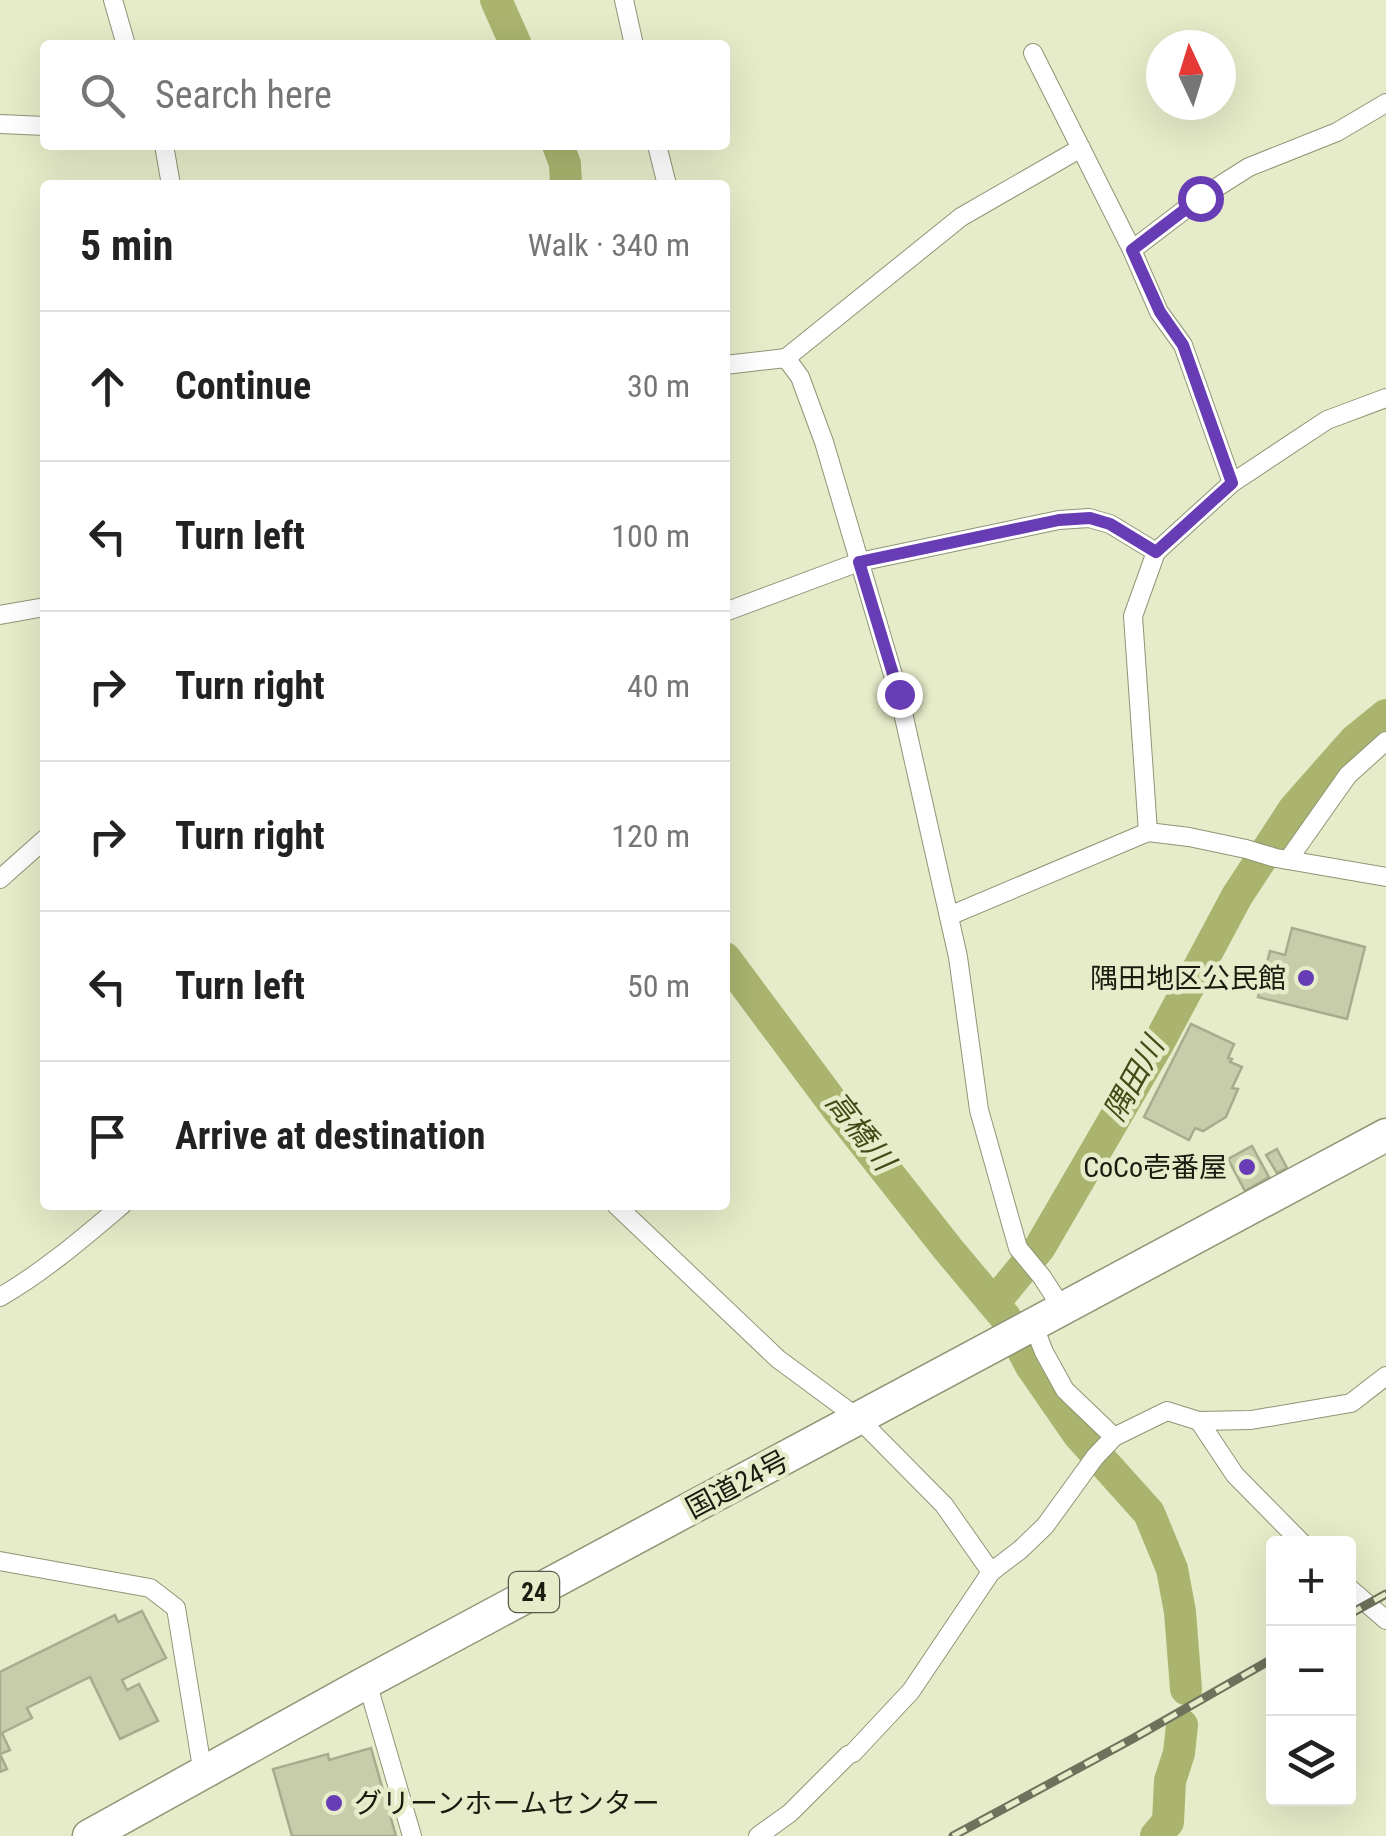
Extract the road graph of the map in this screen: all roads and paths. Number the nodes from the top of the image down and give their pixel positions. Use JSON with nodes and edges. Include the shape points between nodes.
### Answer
{"nodes":[{"id":1,"x":114,"y":0,"type":"edge"},
{"id":2,"x":624,"y":0,"type":"edge"},
{"id":3,"x":125,"y":40,"type":"edge"},
{"id":4,"x":633,"y":40,"type":"edge"},
{"id":5,"x":1033,"y":54,"type":"dead end"},
{"id":6,"x":1386,"y":103,"type":"edge"},
{"id":7,"x":0,"y":124,"type":"edge"},
{"id":8,"x":40,"y":126,"type":"edge"},
{"id":9,"x":1080,"y":148,"type":"junction"},
{"id":10,"x":165,"y":150,"type":"edge"},
{"id":11,"x":658,"y":150,"type":"edge"},
{"id":12,"x":170,"y":180,"type":"edge"},
{"id":13,"x":665,"y":180,"type":"edge"},
{"id":14,"x":1132,"y":250,"type":"junction"},
{"id":15,"x":786,"y":358,"type":"junction"},
{"id":16,"x":730,"y":364,"type":"edge"},
{"id":17,"x":1386,"y":398,"type":"edge"},
{"id":18,"x":1232,"y":483,"type":"junction"},
{"id":19,"x":1156,"y":552,"type":"junction"},
{"id":20,"x":859,"y":562,"type":"junction"},
{"id":21,"x":40,"y":608,"type":"edge"},
{"id":22,"x":730,"y":610,"type":"edge"},
{"id":23,"x":0,"y":615,"type":"edge"},
{"id":24,"x":1386,"y":742,"type":"edge"},
{"id":25,"x":1148,"y":832,"type":"junction"},
{"id":26,"x":40,"y":843,"type":"edge"},
{"id":27,"x":1282,"y":859,"type":"junction"},
{"id":28,"x":1386,"y":877,"type":"edge"},
{"id":29,"x":0,"y":879,"type":"edge"},
{"id":30,"x":949,"y":916,"type":"junction"},
{"id":31,"x":1386,"y":1135,"type":"edge"},
{"id":32,"x":116,"y":1210,"type":"edge"},
{"id":33,"x":621,"y":1210,"type":"edge"},
{"id":34,"x":0,"y":1297,"type":"edge"},
{"id":35,"x":1062,"y":1308,"type":"junction"},
{"id":36,"x":1033,"y":1324,"type":"junction"},
{"id":37,"x":1386,"y":1376,"type":"edge"},
{"id":38,"x":858,"y":1418,"type":"junction"},
{"id":39,"x":1199,"y":1420,"type":"junction"},
{"id":40,"x":1114,"y":1437,"type":"junction"},
{"id":41,"x":1295,"y":1536,"type":"edge"},
{"id":42,"x":0,"y":1562,"type":"edge"},
{"id":43,"x":991,"y":1572,"type":"junction"},
{"id":44,"x":1356,"y":1593,"type":"edge"},
{"id":45,"x":1386,"y":1620,"type":"edge"},
{"id":46,"x":366,"y":1682,"type":"junction"},
{"id":47,"x":204,"y":1774,"type":"junction"},
{"id":48,"x":89,"y":1836,"type":"edge"},
{"id":49,"x":412,"y":1836,"type":"edge"},
{"id":50,"x":758,"y":1836,"type":"edge"}],
"edges":[{"from":1,"to":3,"type":"street"},
{"from":2,"to":4,"type":"street"},
{"from":5,"to":9,"type":"street"},
{"from":6,"to":14,"type":"street","via":[[1249,168]]},
{"from":7,"to":8,"type":"street"},
{"from":9,"to":14,"type":"street"},
{"from":9,"to":15,"type":"street","via":[[960,217]]},
{"from":10,"to":12,"type":"street"},
{"from":11,"to":13,"type":"street"},
{"from":14,"to":18,"type":"street","via":[[1183,345]]},
{"from":15,"to":16,"type":"street"},
{"from":15,"to":20,"type":"street","via":[[824,442]]},
{"from":17,"to":18,"type":"street","via":[[1327,420]]},
{"from":18,"to":19,"type":"street"},
{"from":19,"to":20,"type":"street","via":[[1090,518]]},
{"from":19,"to":25,"type":"street","via":[[1133,616]]},
{"from":20,"to":22,"type":"street"},
{"from":20,"to":30,"type":"street","via":[[899,694]]},
{"from":21,"to":23,"type":"street"},
{"from":24,"to":27,"type":"street","via":[[1348,776]]},
{"from":25,"to":27,"type":"street"},
{"from":25,"to":30,"type":"street"},
{"from":26,"to":29,"type":"street"},
{"from":27,"to":28,"type":"street"},
{"from":30,"to":35,"type":"street","via":[[979,1110],[1018,1248]]},
{"from":31,"to":35,"type":"highway","name":"国道24号","number":"24"},
{"from":32,"to":34,"type":"street"},
{"from":33,"to":38,"type":"street","via":[[778,1359]]},
{"from":35,"to":36,"type":"highway","name":"国道24号","number":"24"},
{"from":36,"to":38,"type":"highway","name":"国道24号","number":"24"},
{"from":36,"to":40,"type":"street","via":[[1065,1390]]},
{"from":37,"to":39,"type":"street","via":[[1352,1403],[1251,1420]]},
{"from":38,"to":43,"type":"street","via":[[944,1505]]},
{"from":38,"to":46,"type":"highway","name":"国道24号","number":"24"},
{"from":39,"to":40,"type":"street","via":[[1168,1411]]},
{"from":39,"to":41,"type":"street","via":[[1235,1474]]},
{"from":40,"to":43,"type":"street","via":[[1045,1526]]},
{"from":42,"to":47,"type":"street","via":[[150,1588],[176,1608]]},
{"from":43,"to":50,"type":"street","via":[[911,1692],[790,1814]]},
{"from":44,"to":45,"type":"street"},
{"from":46,"to":47,"type":"highway","name":"国道24号","number":"24"},
{"from":46,"to":49,"type":"street"},
{"from":47,"to":48,"type":"highway","name":"国道24号","number":"24"}]}
